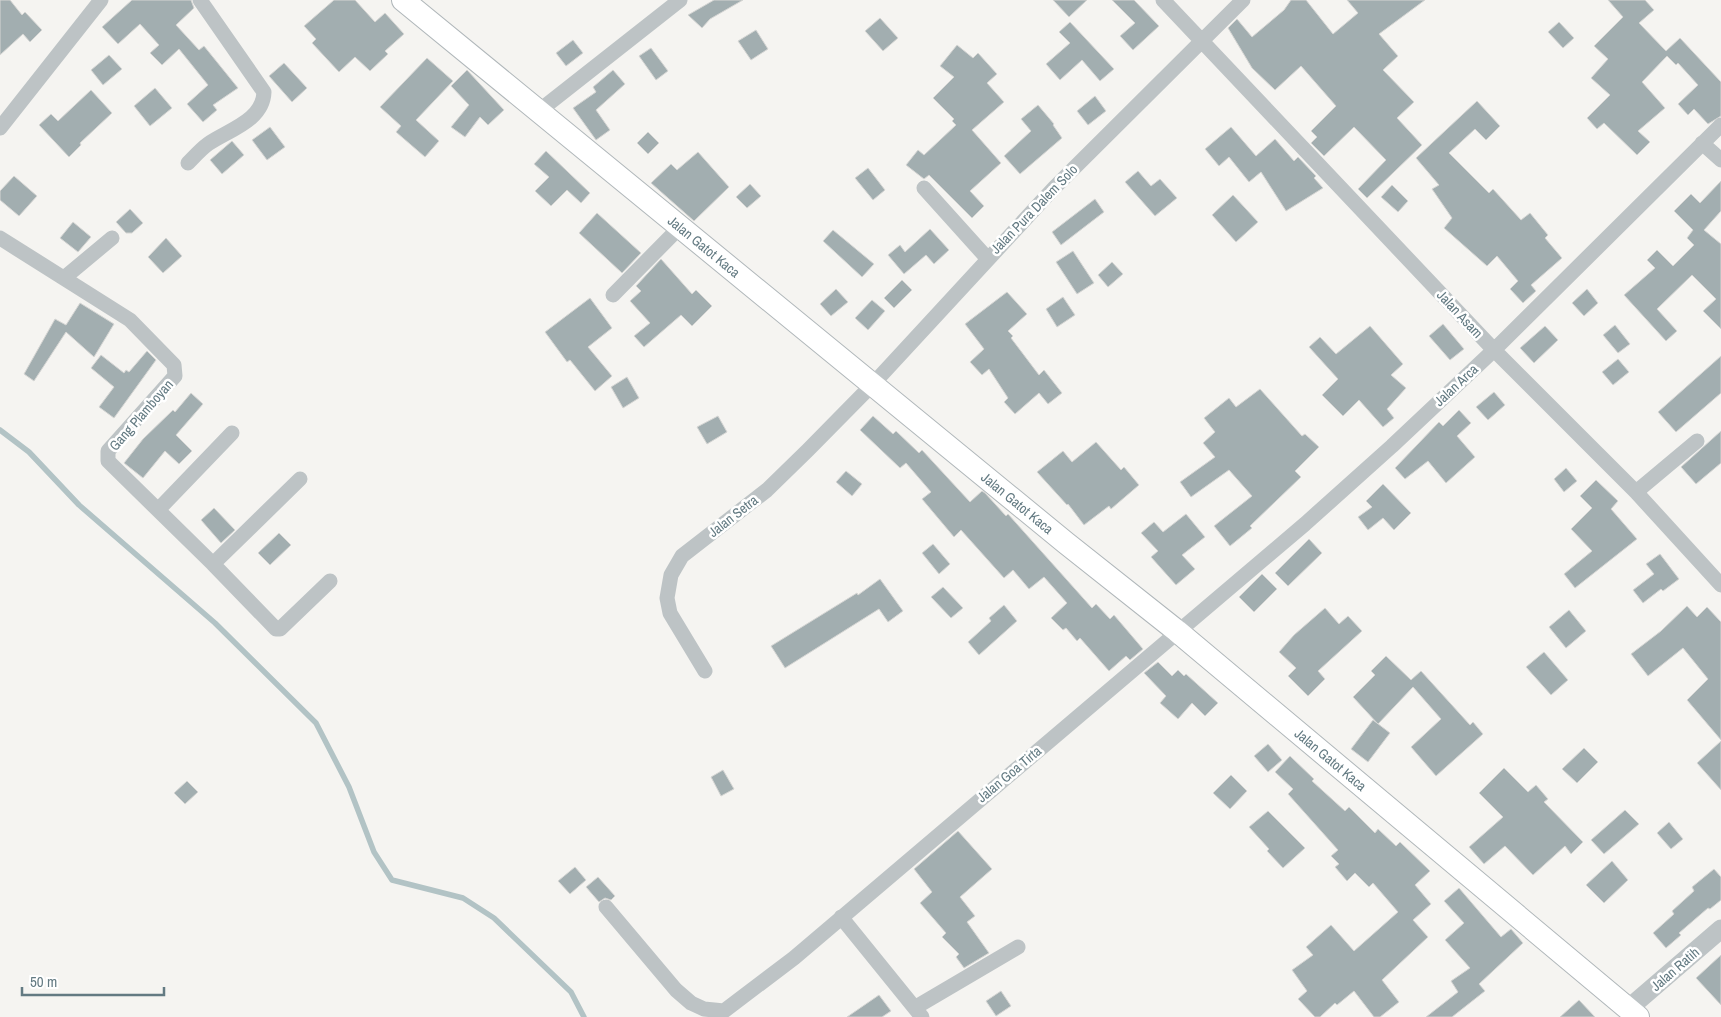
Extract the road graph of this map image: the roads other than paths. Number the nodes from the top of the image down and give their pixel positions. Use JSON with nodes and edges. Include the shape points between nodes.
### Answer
{"nodes":[{"id":1,"x":101,"y":0,"type":"edge"},
{"id":2,"x":200,"y":0,"type":"edge"},
{"id":3,"x":403,"y":0,"type":"edge"},
{"id":4,"x":680,"y":0,"type":"edge"},
{"id":5,"x":1163,"y":0,"type":"edge"},
{"id":6,"x":1243,"y":0,"type":"edge"},
{"id":7,"x":1203,"y":40,"type":"junction"},
{"id":8,"x":538,"y":111,"type":"junction"},
{"id":9,"x":2,"y":121,"type":"edge"},
{"id":10,"x":1721,"y":125,"type":"edge"},
{"id":11,"x":1702,"y":143,"type":"junction"},
{"id":12,"x":1721,"y":160,"type":"edge"},
{"id":13,"x":188,"y":163,"type":"dead end"},
{"id":14,"x":924,"y":188,"type":"dead end"},
{"id":15,"x":680,"y":227,"type":"junction"},
{"id":16,"x":0,"y":238,"type":"edge"},
{"id":17,"x":112,"y":238,"type":"dead end"},
{"id":18,"x":987,"y":258,"type":"junction"},
{"id":19,"x":64,"y":278,"type":"junction"},
{"id":20,"x":613,"y":295,"type":"dead end"},
{"id":21,"x":1494,"y":350,"type":"junction"},
{"id":22,"x":873,"y":384,"type":"junction"},
{"id":23,"x":232,"y":433,"type":"dead end"},
{"id":24,"x":1697,"y":440,"type":"dead end"},
{"id":25,"x":300,"y":479,"type":"dead end"},
{"id":26,"x":1636,"y":492,"type":"junction"},
{"id":27,"x":158,"y":510,"type":"junction"},
{"id":28,"x":213,"y":564,"type":"junction"},
{"id":29,"x":330,"y":580,"type":"dead end"},
{"id":30,"x":1721,"y":585,"type":"edge"},
{"id":31,"x":1177,"y":631,"type":"junction"},
{"id":32,"x":705,"y":671,"type":"dead end"},
{"id":33,"x":606,"y":907,"type":"dead end"},
{"id":34,"x":841,"y":917,"type":"junction"},
{"id":35,"x":1721,"y":930,"type":"edge"},
{"id":36,"x":1018,"y":947,"type":"dead end"},
{"id":37,"x":919,"y":1012,"type":"edge"},
{"id":38,"x":1628,"y":1014,"type":"edge"}],
"edges":[{"from":1,"to":9,"type":"street"},
{"from":2,"to":13,"type":"street","via":[[264,92],[264,100],[247,122],[207,145]]},
{"from":3,"to":8,"type":"main road","name":"Jalan Gatot Kaca"},
{"from":4,"to":8,"type":"street"},
{"from":5,"to":7,"type":"street","name":"Jalan Asam"},
{"from":6,"to":7,"type":"street","name":"Jalan Pura Dalem Solo"},
{"from":7,"to":18,"type":"street","name":"Jalan Pura Dalem Solo"},
{"from":7,"to":21,"type":"street","name":"Jalan Asam"},
{"from":8,"to":15,"type":"main road","name":"Jalan Gatot Kaca"},
{"from":10,"to":11,"type":"street","name":"Jalan Arca"},
{"from":11,"to":12,"type":"street"},
{"from":11,"to":21,"type":"street","name":"Jalan Arca"},
{"from":14,"to":18,"type":"street"},
{"from":15,"to":20,"type":"street"},
{"from":15,"to":22,"type":"main road","name":"Jalan Gatot Kaca"},
{"from":16,"to":19,"type":"street","name":"Gang Plamboyan"},
{"from":17,"to":19,"type":"street"},
{"from":18,"to":22,"type":"street","name":"Jalan Pura Dalem Solo"},
{"from":19,"to":27,"type":"street","name":"Gang Plamboyan","via":[[130,320],[174,365],[175,376],[106,457]]},
{"from":21,"to":26,"type":"street","name":"Jalan Asam"},
{"from":21,"to":31,"type":"street","name":"Jalan Arca","via":[[1305,524]]},
{"from":22,"to":31,"type":"main road","name":"Jalan Gatot Kaca"},
{"from":22,"to":32,"type":"street","name":"Jalan Setra","via":[[766,490],[682,556],[674,566],[667,598],[670,613]]},
{"from":23,"to":27,"type":"street"},
{"from":24,"to":26,"type":"street"},
{"from":25,"to":28,"type":"street"},
{"from":26,"to":30,"type":"street","name":"Jalan Asam"},
{"from":27,"to":28,"type":"street","name":"Gang Plamboyan"},
{"from":28,"to":29,"type":"street","name":"Gang Plamboyan","via":[[278,629]]},
{"from":31,"to":34,"type":"street","name":"Jalan Goa Tirta"},
{"from":31,"to":38,"type":"main road","name":"Jalan Gatot Kaca"},
{"from":33,"to":34,"type":"street","name":"Jalan Goa Tirta","via":[[676,990],[691,1003],[718,1012],[732,1006]]},
{"from":34,"to":37,"type":"street"},
{"from":35,"to":38,"type":"street","name":"Jalan Ratih"},
{"from":36,"to":37,"type":"street"}]}
